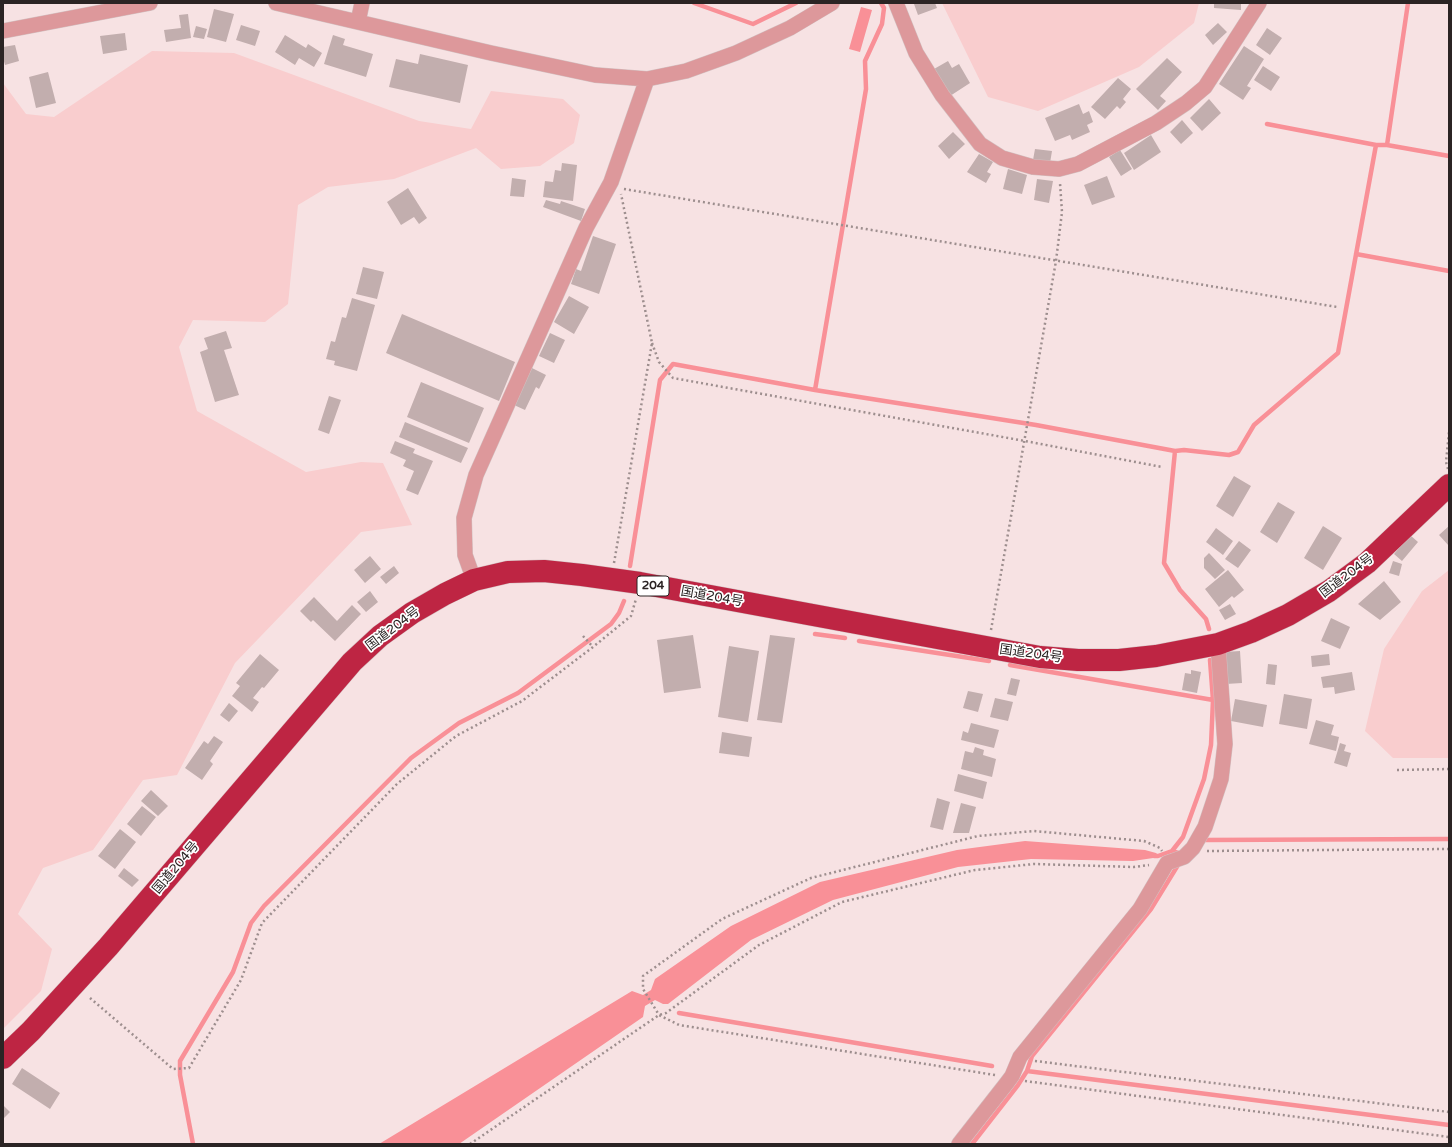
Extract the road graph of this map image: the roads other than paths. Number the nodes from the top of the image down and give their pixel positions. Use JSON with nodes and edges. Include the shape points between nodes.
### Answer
{"nodes":[{"id":1,"x":150,"y":3,"type":"edge"},
{"id":2,"x":276,"y":3,"type":"edge"},
{"id":3,"x":362,"y":3,"type":"edge"},
{"id":4,"x":832,"y":3,"type":"edge"},
{"id":5,"x":896,"y":3,"type":"edge"},
{"id":6,"x":1259,"y":3,"type":"edge"},
{"id":7,"x":84,"y":9,"type":"edge"},
{"id":8,"x":358,"y":22,"type":"junction"},
{"id":9,"x":3,"y":31,"type":"edge"},
{"id":10,"x":647,"y":79,"type":"junction"},
{"id":11,"x":1449,"y":485,"type":"edge"},
{"id":12,"x":474,"y":580,"type":"junction"},
{"id":13,"x":1218,"y":644,"type":"junction"},
{"id":14,"x":3,"y":1058,"type":"edge"},
{"id":15,"x":959,"y":1144,"type":"edge"}],
"edges":[{"from":1,"to":7,"type":"street"},
{"from":2,"to":8,"type":"street"},
{"from":3,"to":8,"type":"street"},
{"from":4,"to":10,"type":"street","via":[[790,28],[736,54],[686,71]]},
{"from":5,"to":6,"type":"street","via":[[916,53],[942,95],[980,144],[1002,158],[1033,168],[1059,169],[1078,164],[1156,123],[1186,103],[1205,87]]},
{"from":7,"to":9,"type":"street"},
{"from":8,"to":10,"type":"street","via":[[595,75]]},
{"from":10,"to":12,"type":"street","via":[[611,182],[586,228],[476,475],[464,518],[465,555]]},
{"from":11,"to":13,"type":"highway","name":"国道204号","number":"204","via":[[1367,563],[1329,592],[1288,615]]},
{"from":12,"to":13,"type":"highway","name":"国道204号","number":"204","via":[[508,572],[544,571],[611,579],[1040,657],[1118,660],[1156,656]]},
{"from":12,"to":14,"type":"highway","name":"国道204号","number":"204","via":[[412,613],[380,636],[352,662],[108,947]]},
{"from":13,"to":15,"type":"street","via":[[1226,744],[1221,779],[1205,827],[1020,1057],[1012,1076]]}]}
